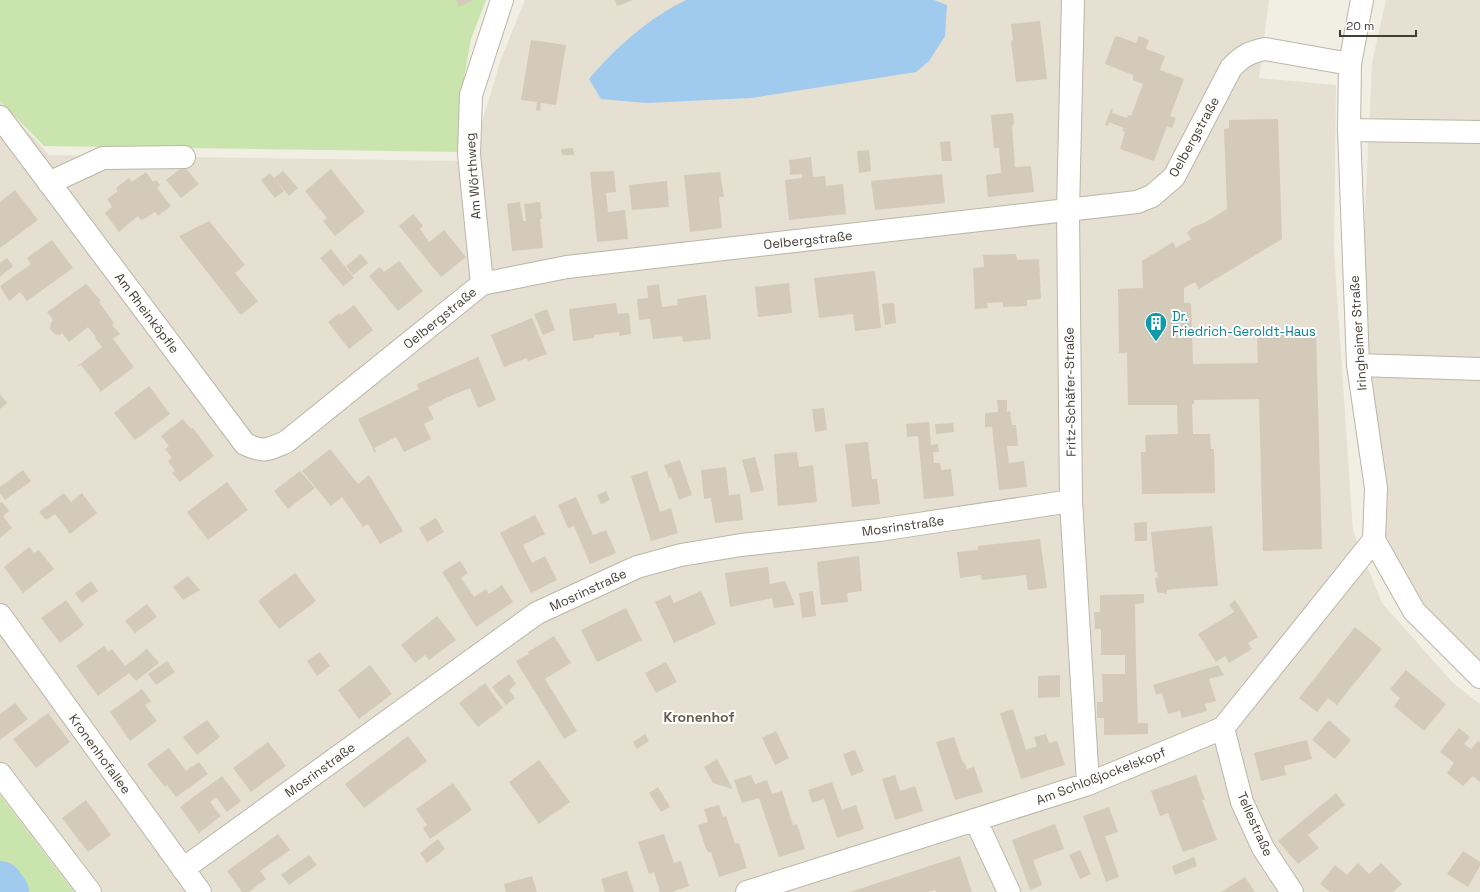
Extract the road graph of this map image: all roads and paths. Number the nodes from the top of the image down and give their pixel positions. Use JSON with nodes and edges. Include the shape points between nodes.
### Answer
{"nodes":[{"id":1,"x":502,"y":0,"type":"edge"},
{"id":2,"x":1073,"y":0,"type":"edge"},
{"id":3,"x":1362,"y":0,"type":"edge"},
{"id":4,"x":1350,"y":64,"type":"junction"},
{"id":5,"x":0,"y":117,"type":"edge"},
{"id":6,"x":1349,"y":130,"type":"junction"},
{"id":7,"x":1480,"y":132,"type":"edge"},
{"id":8,"x":184,"y":157,"type":"dead end"},
{"id":9,"x":49,"y":182,"type":"junction"},
{"id":10,"x":1068,"y":211,"type":"junction"},
{"id":11,"x":482,"y":284,"type":"junction"},
{"id":12,"x":1358,"y":365,"type":"junction"},
{"id":13,"x":1480,"y":369,"type":"edge"},
{"id":14,"x":245,"y":444,"type":"joint"},
{"id":15,"x":1071,"y":501,"type":"junction"},
{"id":16,"x":1374,"y":540,"type":"junction"},
{"id":17,"x":0,"y":615,"type":"edge"},
{"id":18,"x":1480,"y":677,"type":"edge"},
{"id":19,"x":1223,"y":728,"type":"junction"},
{"id":20,"x":0,"y":774,"type":"edge"},
{"id":21,"x":1088,"y":784,"type":"junction"},
{"id":22,"x":976,"y":821,"type":"junction"},
{"id":23,"x":183,"y":869,"type":"junction"},
{"id":24,"x":90,"y":892,"type":"edge"},
{"id":25,"x":200,"y":892,"type":"edge"},
{"id":26,"x":747,"y":892,"type":"edge"},
{"id":27,"x":1009,"y":892,"type":"edge"},
{"id":28,"x":1292,"y":892,"type":"edge"}],
"edges":[{"from":1,"to":11,"type":"street","name":"Am Wörthweg","via":[[471,95],[470,154]]},
{"from":2,"to":10,"type":"street","name":"Fritz-Schäfer-Straße"},
{"from":3,"to":4,"type":"street","name":"Iringheimer Straße"},
{"from":4,"to":6,"type":"street","name":"Iringheimer Straße"},
{"from":4,"to":10,"type":"street","name":"Oelbergstraße","via":[[1265,49],[1241,56],[1231,68],[1174,178],[1152,196],[1137,202]]},
{"from":5,"to":9,"type":"street","name":"Am Rheinköpfle"},
{"from":6,"to":7,"type":"street"},
{"from":6,"to":12,"type":"street","name":"Iringheimer Straße"},
{"from":8,"to":9,"type":"street","via":[[103,158]]},
{"from":9,"to":14,"type":"street","name":"Am Rheinköpfle"},
{"from":10,"to":11,"type":"street","name":"Oelbergstraße","via":[[567,267]]},
{"from":10,"to":15,"type":"street","name":"Fritz-Schäfer-Straße"},
{"from":11,"to":14,"type":"street","name":"Oelbergstraße","via":[[286,442],[260,451]]},
{"from":12,"to":13,"type":"street"},
{"from":12,"to":16,"type":"street","name":"Iringheimer Straße","via":[[1376,488]]},
{"from":15,"to":21,"type":"street","name":"Fritz-Schäfer-Straße"},
{"from":15,"to":23,"type":"street","name":"Mosrinstraße","via":[[879,530],[741,544],[681,555],[637,567],[537,613]]},
{"from":16,"to":18,"type":"street","via":[[1414,611]]},
{"from":16,"to":19,"type":"street","name":"Am Schloßjockelskopf"},
{"from":17,"to":23,"type":"street","name":"Kronenhofallee"},
{"from":19,"to":21,"type":"street","name":"Am Schloßjockelskopf"},
{"from":19,"to":28,"type":"street","name":"Tellestraße","via":[[1242,802],[1263,848]]},
{"from":20,"to":24,"type":"street"},
{"from":21,"to":22,"type":"street","name":"Am Schloßjockelskopf"},
{"from":22,"to":26,"type":"street","name":"Am Schloßjockelskopf"},
{"from":22,"to":27,"type":"street"},
{"from":23,"to":25,"type":"street","name":"Kronenhofallee"}]}
